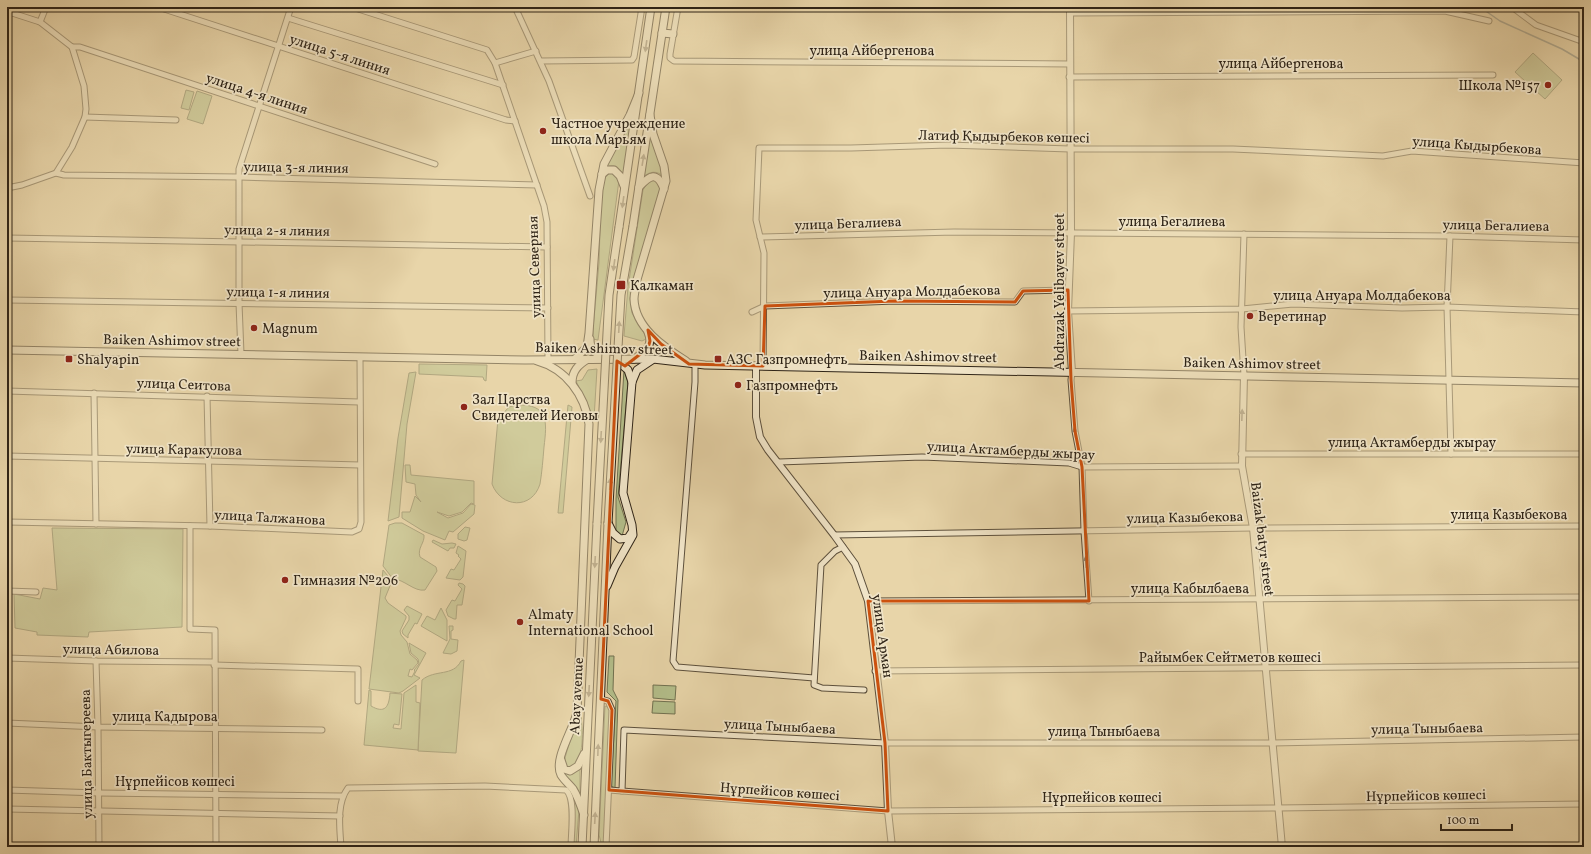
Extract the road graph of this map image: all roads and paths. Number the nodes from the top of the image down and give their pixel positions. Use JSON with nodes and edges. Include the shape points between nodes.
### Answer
{"nodes":[{"id":1,"x":46,"y":7,"type":"edge"},
{"id":2,"x":158,"y":7,"type":"edge"},
{"id":3,"x":291,"y":7,"type":"edge"},
{"id":4,"x":352,"y":7,"type":"edge"},
{"id":5,"x":516,"y":7,"type":"edge"},
{"id":6,"x":642,"y":7,"type":"edge"},
{"id":7,"x":651,"y":7,"type":"edge"},
{"id":8,"x":666,"y":7,"type":"edge"},
{"id":9,"x":678,"y":7,"type":"edge"},
{"id":10,"x":1512,"y":7,"type":"edge"},
{"id":11,"x":1070,"y":10,"type":"edge"},
{"id":12,"x":7,"y":13,"type":"edge"},
{"id":13,"x":650,"y":15,"type":"junction"},
{"id":14,"x":665,"y":16,"type":"junction"},
{"id":15,"x":288,"y":18,"type":"junction"},
{"id":16,"x":1489,"y":21,"type":"dead end"},
{"id":17,"x":40,"y":22,"type":"junction"},
{"id":18,"x":639,"y":30,"type":"junction"},
{"id":19,"x":648,"y":31,"type":"junction"},
{"id":20,"x":662,"y":33,"type":"junction"},
{"id":21,"x":673,"y":34,"type":"junction"},
{"id":22,"x":1584,"y":42,"type":"edge"},
{"id":23,"x":72,"y":47,"type":"junction"},
{"id":24,"x":279,"y":47,"type":"junction"},
{"id":25,"x":536,"y":50,"type":"junction"},
{"id":26,"x":541,"y":61,"type":"junction"},
{"id":27,"x":495,"y":64,"type":"junction"},
{"id":28,"x":1070,"y":64,"type":"junction"},
{"id":29,"x":1494,"y":75,"type":"dead end"},
{"id":30,"x":1069,"y":77,"type":"junction"},
{"id":31,"x":502,"y":85,"type":"junction"},
{"id":32,"x":639,"y":93,"type":"junction"},
{"id":33,"x":260,"y":106,"type":"junction"},
{"id":34,"x":650,"y":115,"type":"junction"},
{"id":35,"x":85,"y":117,"type":"junction"},
{"id":36,"x":176,"y":120,"type":"dead end"},
{"id":37,"x":515,"y":121,"type":"junction"},
{"id":38,"x":1070,"y":148,"type":"junction"},
{"id":39,"x":1250,"y":150,"type":"joint"},
{"id":40,"x":1584,"y":163,"type":"edge"},
{"id":41,"x":434,"y":164,"type":"dead end"},
{"id":42,"x":56,"y":173,"type":"junction"},
{"id":43,"x":602,"y":174,"type":"junction"},
{"id":44,"x":240,"y":177,"type":"junction"},
{"id":45,"x":537,"y":184,"type":"junction"},
{"id":46,"x":625,"y":187,"type":"junction"},
{"id":47,"x":639,"y":187,"type":"junction"},
{"id":48,"x":7,"y":188,"type":"edge"},
{"id":49,"x":664,"y":189,"type":"junction"},
{"id":50,"x":590,"y":196,"type":"dead end"},
{"id":51,"x":1071,"y":233,"type":"junction"},
{"id":52,"x":1244,"y":234,"type":"junction"},
{"id":53,"x":1450,"y":236,"type":"junction"},
{"id":54,"x":760,"y":237,"type":"junction"},
{"id":55,"x":7,"y":238,"type":"edge"},
{"id":56,"x":1584,"y":240,"type":"edge"},
{"id":57,"x":239,"y":241,"type":"junction"},
{"id":58,"x":547,"y":247,"type":"junction"},
{"id":59,"x":1068,"y":290,"type":"junction"},
{"id":60,"x":7,"y":300,"type":"edge"},
{"id":61,"x":239,"y":303,"type":"junction"},
{"id":62,"x":765,"y":306,"type":"junction"},
{"id":63,"x":548,"y":308,"type":"junction"},
{"id":64,"x":1447,"y":308,"type":"junction"},
{"id":65,"x":1242,"y":309,"type":"junction"},
{"id":66,"x":1068,"y":310,"type":"junction"},
{"id":67,"x":752,"y":312,"type":"dead end"},
{"id":68,"x":1584,"y":312,"type":"edge"},
{"id":69,"x":648,"y":330,"type":"junction"},
{"id":70,"x":590,"y":333,"type":"junction"},
{"id":71,"x":7,"y":350,"type":"edge"},
{"id":72,"x":241,"y":354,"type":"junction"},
{"id":73,"x":360,"y":357,"type":"junction"},
{"id":74,"x":603,"y":358,"type":"junction"},
{"id":75,"x":614,"y":358,"type":"junction"},
{"id":76,"x":531,"y":359,"type":"junction"},
{"id":77,"x":548,"y":359,"type":"junction"},
{"id":78,"x":575,"y":359,"type":"junction"},
{"id":79,"x":589,"y":359,"type":"junction"},
{"id":80,"x":634,"y":359,"type":"junction"},
{"id":81,"x":653,"y":359,"type":"junction"},
{"id":82,"x":692,"y":364,"type":"junction"},
{"id":83,"x":760,"y":366,"type":"junction"},
{"id":84,"x":1072,"y":372,"type":"junction"},
{"id":85,"x":1244,"y":375,"type":"junction"},
{"id":86,"x":1448,"y":381,"type":"junction"},
{"id":87,"x":632,"y":382,"type":"junction"},
{"id":88,"x":572,"y":383,"type":"junction"},
{"id":89,"x":1584,"y":383,"type":"edge"},
{"id":90,"x":7,"y":391,"type":"edge"},
{"id":91,"x":94,"y":393,"type":"junction"},
{"id":92,"x":207,"y":396,"type":"junction"},
{"id":93,"x":359,"y":402,"type":"junction"},
{"id":94,"x":1241,"y":454,"type":"junction"},
{"id":95,"x":1451,"y":454,"type":"junction"},
{"id":96,"x":1584,"y":454,"type":"edge"},
{"id":97,"x":7,"y":456,"type":"edge"},
{"id":98,"x":95,"y":459,"type":"junction"},
{"id":99,"x":207,"y":462,"type":"junction"},
{"id":100,"x":779,"y":462,"type":"junction"},
{"id":101,"x":360,"y":465,"type":"junction"},
{"id":102,"x":1242,"y":466,"type":"junction"},
{"id":103,"x":1082,"y":468,"type":"junction"},
{"id":104,"x":7,"y":522,"type":"edge"},
{"id":105,"x":608,"y":523,"type":"junction"},
{"id":106,"x":96,"y":524,"type":"junction"},
{"id":107,"x":190,"y":526,"type":"junction"},
{"id":108,"x":210,"y":526,"type":"junction"},
{"id":109,"x":1584,"y":526,"type":"edge"},
{"id":110,"x":1253,"y":528,"type":"junction"},
{"id":111,"x":634,"y":529,"type":"junction"},
{"id":112,"x":1084,"y":531,"type":"junction"},
{"id":113,"x":834,"y":535,"type":"junction"},
{"id":114,"x":843,"y":547,"type":"junction"},
{"id":115,"x":7,"y":590,"type":"edge"},
{"id":116,"x":605,"y":591,"type":"junction"},
{"id":117,"x":36,"y":592,"type":"dead end"},
{"id":118,"x":1584,"y":597,"type":"edge"},
{"id":119,"x":1259,"y":600,"type":"junction"},
{"id":120,"x":868,"y":601,"type":"junction"},
{"id":121,"x":1089,"y":601,"type":"junction"},
{"id":122,"x":7,"y":658,"type":"edge"},
{"id":123,"x":96,"y":661,"type":"junction"},
{"id":124,"x":214,"y":663,"type":"junction"},
{"id":125,"x":1584,"y":666,"type":"edge"},
{"id":126,"x":1266,"y":669,"type":"junction"},
{"id":127,"x":876,"y":671,"type":"junction"},
{"id":128,"x":814,"y":678,"type":"junction"},
{"id":129,"x":864,"y":690,"type":"dead end"},
{"id":130,"x":601,"y":699,"type":"junction"},
{"id":131,"x":358,"y":701,"type":"dead end"},
{"id":132,"x":7,"y":723,"type":"edge"},
{"id":133,"x":98,"y":727,"type":"junction"},
{"id":134,"x":216,"y":728,"type":"junction"},
{"id":135,"x":322,"y":730,"type":"dead end"},
{"id":136,"x":1584,"y":737,"type":"edge"},
{"id":137,"x":1272,"y":742,"type":"junction"},
{"id":138,"x":885,"y":743,"type":"junction"},
{"id":139,"x":587,"y":745,"type":"junction"},
{"id":140,"x":561,"y":758,"type":"junction"},
{"id":141,"x":7,"y":790,"type":"edge"},
{"id":142,"x":609,"y":790,"type":"junction"},
{"id":143,"x":622,"y":791,"type":"junction"},
{"id":144,"x":99,"y":793,"type":"junction"},
{"id":145,"x":216,"y":793,"type":"junction"},
{"id":146,"x":342,"y":796,"type":"junction"},
{"id":147,"x":1584,"y":804,"type":"edge"},
{"id":148,"x":1278,"y":808,"type":"junction"},
{"id":149,"x":7,"y":809,"type":"edge"},
{"id":150,"x":888,"y":810,"type":"junction"},
{"id":151,"x":99,"y":812,"type":"junction"},
{"id":152,"x":217,"y":814,"type":"junction"},
{"id":153,"x":584,"y":815,"type":"junction"},
{"id":154,"x":340,"y":816,"type":"junction"},
{"id":155,"x":99,"y":847,"type":"edge"},
{"id":156,"x":216,"y":847,"type":"edge"},
{"id":157,"x":341,"y":847,"type":"edge"},
{"id":158,"x":571,"y":847,"type":"edge"},
{"id":159,"x":582,"y":847,"type":"edge"},
{"id":160,"x":594,"y":847,"type":"edge"},
{"id":161,"x":606,"y":847,"type":"edge"},
{"id":162,"x":892,"y":847,"type":"edge"},
{"id":163,"x":1282,"y":847,"type":"edge"}],
"edges":[{"from":1,"to":17,"type":"street"},
{"from":2,"to":24,"type":"street","name":"улица 5-я линия"},
{"from":3,"to":15,"type":"street"},
{"from":4,"to":27,"type":"street","name":"улица Северная","via":[[487,50]]},
{"from":5,"to":25,"type":"street"},
{"from":6,"to":18,"type":"street"},
{"from":7,"to":13,"type":"main road"},
{"from":8,"to":14,"type":"main road"},
{"from":9,"to":21,"type":"street"},
{"from":10,"to":22,"type":"street","via":[[1536,25]]},
{"from":11,"to":16,"type":"street","via":[[1445,10]]},
{"from":11,"to":28,"type":"street","name":"Abdrazak Yelibayev street"},
{"from":12,"to":17,"type":"street"},
{"from":13,"to":14,"type":"main road"},
{"from":13,"to":19,"type":"main road"},
{"from":14,"to":20,"type":"main road"},
{"from":15,"to":24,"type":"street"},
{"from":15,"to":31,"type":"street"},
{"from":17,"to":23,"type":"street"},
{"from":18,"to":19,"type":"street"},
{"from":18,"to":26,"type":"street","via":[[632,60]]},
{"from":19,"to":32,"type":"main road","one_way":true},
{"from":20,"to":21,"type":"main road"},
{"from":20,"to":34,"type":"main road"},
{"from":21,"to":28,"type":"street","name":"улица Айбергенова","via":[[670,58],[674,61]]},
{"from":23,"to":33,"type":"street","name":"улица 4-я линия","via":[[80,47]]},
{"from":23,"to":35,"type":"street","via":[[84,86]]},
{"from":24,"to":33,"type":"street"},
{"from":24,"to":37,"type":"street","name":"улица 5-я линия"},
{"from":25,"to":26,"type":"street"},
{"from":25,"to":27,"type":"street"},
{"from":26,"to":50,"type":"street"},
{"from":27,"to":31,"type":"street","name":"улица Северная"},
{"from":28,"to":30,"type":"street","name":"Abdrazak Yelibayev street"},
{"from":29,"to":30,"type":"street","name":"улица Айбергенова"},
{"from":30,"to":38,"type":"street","name":"Abdrazak Yelibayev street"},
{"from":31,"to":37,"type":"street","name":"улица Северная"},
{"from":32,"to":43,"type":"main road","via":[[607,156]]},
{"from":32,"to":46,"type":"main road"},
{"from":33,"to":41,"type":"street","name":"улица 4-я линия"},
{"from":33,"to":44,"type":"street","via":[[239,169]]},
{"from":47,"to":34,"type":"main road","one_way":true},
{"from":34,"to":49,"type":"main road","via":[[653,134],[666,173]]},
{"from":35,"to":36,"type":"street"},
{"from":35,"to":42,"type":"street","via":[[72,147]]},
{"from":37,"to":45,"type":"street","name":"улица Северная"},
{"from":38,"to":39,"type":"street","name":"Латиф Қыдырбеков көшесі"},
{"from":38,"to":51,"type":"street","name":"Abdrazak Yelibayev street"},
{"from":38,"to":54,"type":"street","name":"Латиф Қыдырбеков көшесі","via":[[948,145],[759,148],[756,220]]},
{"from":39,"to":40,"type":"street","name":"улица Кыдырбекова","via":[[1383,156],[1412,151]]},
{"from":42,"to":44,"type":"street","name":"улица 3-я линия"},
{"from":42,"to":48,"type":"street"},
{"from":43,"to":46,"type":"main road","via":[[607,170],[614,170]]},
{"from":43,"to":70,"type":"main road"},
{"from":44,"to":45,"type":"street","name":"улица 3-я линия"},
{"from":44,"to":57,"type":"street"},
{"from":45,"to":58,"type":"street","name":"улица Северная","via":[[547,222]]},
{"from":46,"to":139,"type":"main road","name":"Abay avenue","one_way":true,"bridge":true,"via":[[609,295]]},
{"from":47,"to":49,"type":"main road","via":[[648,178],[655,177],[661,180]]},
{"from":105,"to":47,"type":"main road","one_way":true,"bridge":true,"via":[[621,295]]},
{"from":49,"to":69,"type":"main road","via":[[636,283],[634,298],[639,316]]},
{"from":51,"to":52,"type":"street","name":"улица Бегалиева"},
{"from":51,"to":54,"type":"street","name":"улица Бегалиева","via":[[954,232]]},
{"from":51,"to":59,"type":"street","name":"Abdrazak Yelibayev street"},
{"from":52,"to":53,"type":"street","name":"улица Бегалиева"},
{"from":52,"to":65,"type":"street","name":"Baizak batyr street"},
{"from":53,"to":56,"type":"street","name":"улица Бегалиева"},
{"from":53,"to":64,"type":"street"},
{"from":54,"to":62,"type":"street","via":[[764,253]]},
{"from":55,"to":57,"type":"street","name":"улица 2-я линия"},
{"from":57,"to":58,"type":"street","name":"улица 2-я линия"},
{"from":57,"to":61,"type":"street"},
{"from":58,"to":63,"type":"street","name":"улица Северная"},
{"from":59,"to":62,"type":"street","name":"улица Ануара Молдабекова","via":[[1023,291],[1015,302],[895,301]]},
{"from":59,"to":66,"type":"street","name":"Abdrazak Yelibayev street"},
{"from":60,"to":61,"type":"street","name":"улица 1-я линия"},
{"from":61,"to":63,"type":"street","name":"улица 1-я линия"},
{"from":61,"to":72,"type":"street"},
{"from":62,"to":67,"type":"street","name":"улица Ануара Молдабекова"},
{"from":62,"to":83,"type":"street"},
{"from":63,"to":77,"type":"street","name":"улица Северная"},
{"from":64,"to":65,"type":"street","name":"улица Ануара Молдабекова","via":[[1293,304]]},
{"from":64,"to":68,"type":"street","name":"улица Ануара Молдабекова"},
{"from":64,"to":86,"type":"street"},
{"from":65,"to":66,"type":"street","name":"улица Ануара Молдабекова"},
{"from":65,"to":85,"type":"street","name":"Baizak batyr street","via":[[1241,343]]},
{"from":66,"to":84,"type":"street","name":"Abdrazak Yelibayev street"},
{"from":69,"to":80,"type":"main road","via":[[650,345]]},
{"from":69,"to":82,"type":"main road","via":[[661,344]]},
{"from":70,"to":74,"type":"main road","via":[[590,347]]},
{"from":70,"to":78,"type":"main road","via":[[587,347]]},
{"from":71,"to":72,"type":"main road","name":"Baiken Ashimov street"},
{"from":72,"to":73,"type":"main road","name":"Baiken Ashimov street"},
{"from":73,"to":76,"type":"main road","name":"Baiken Ashimov street"},
{"from":73,"to":93,"type":"street","name":"улица Талжанова"},
{"from":74,"to":75,"type":"main road","name":"Baiken Ashimov street"},
{"from":74,"to":79,"type":"main road","name":"Baiken Ashimov street"},
{"from":75,"to":80,"type":"main road","name":"Baiken Ashimov street"},
{"from":75,"to":87,"type":"main road","via":[[628,370]]},
{"from":76,"to":77,"type":"main road","name":"Baiken Ashimov street"},
{"from":76,"to":88,"type":"main road","via":[[551,366]]},
{"from":77,"to":78,"type":"main road","name":"Baiken Ashimov street"},
{"from":78,"to":79,"type":"main road","name":"Baiken Ashimov street"},
{"from":79,"to":88,"type":"main road","via":[[574,372]]},
{"from":80,"to":81,"type":"main road","name":"Baiken Ashimov street"},
{"from":81,"to":82,"type":"main road","name":"Baiken Ashimov street"},
{"from":81,"to":87,"type":"main road","via":[[637,370]]},
{"from":82,"to":83,"type":"main road","name":"Baiken Ashimov street"},
{"from":82,"to":128,"type":"street","via":[[695,382],[673,661],[676,667]]},
{"from":83,"to":84,"type":"main road","name":"Baiken Ashimov street"},
{"from":83,"to":100,"type":"street","name":"улица Арман","via":[[756,417],[760,436]]},
{"from":84,"to":85,"type":"main road","name":"Baiken Ashimov street"},
{"from":103,"to":84,"type":"street","name":"Abdrazak Yelibayev street","one_way":true,"via":[[1075,431]]},
{"from":85,"to":86,"type":"main road","name":"Baiken Ashimov street"},
{"from":94,"to":85,"type":"street","name":"Baizak batyr street","one_way":true},
{"from":86,"to":89,"type":"main road","name":"Baiken Ashimov street"},
{"from":86,"to":95,"type":"street"},
{"from":87,"to":111,"type":"main road","via":[[623,493]]},
{"from":88,"to":140,"type":"main road","via":[[589,424],[577,712]]},
{"from":90,"to":91,"type":"street","name":"улица Сеитова"},
{"from":91,"to":92,"type":"street","name":"улица Сеитова"},
{"from":91,"to":98,"type":"street"},
{"from":92,"to":93,"type":"street","name":"улица Сеитова"},
{"from":92,"to":99,"type":"street"},
{"from":93,"to":101,"type":"street","name":"улица Талжанова"},
{"from":94,"to":95,"type":"street","name":"улица Актамберды жырау"},
{"from":94,"to":102,"type":"street","name":"Baizak batyr street"},
{"from":95,"to":96,"type":"street","name":"улица Актамберды жырау"},
{"from":97,"to":98,"type":"street","name":"улица Каракулова"},
{"from":98,"to":99,"type":"street","name":"улица Каракулова"},
{"from":98,"to":106,"type":"street"},
{"from":99,"to":101,"type":"street","name":"улица Каракулова"},
{"from":99,"to":108,"type":"street"},
{"from":100,"to":103,"type":"street","name":"улица Актамберды жырау","via":[[922,457],[1069,463]]},
{"from":100,"to":113,"type":"street","name":"улица Арман"},
{"from":101,"to":108,"type":"street","name":"улица Талжанова","via":[[361,522],[359,529],[352,532]]},
{"from":102,"to":103,"type":"street","name":"улица Актамберды жырау"},
{"from":102,"to":110,"type":"street","name":"Baizak batyr street"},
{"from":103,"to":112,"type":"street","name":"Abdrazak Yelibayev street"},
{"from":104,"to":106,"type":"street","name":"улица Талжанова"},
{"from":105,"to":111,"type":"main road","via":[[620,539],[628,538]]},
{"from":105,"to":116,"type":"main road"},
{"from":106,"to":107,"type":"street","name":"улица Талжанова"},
{"from":107,"to":108,"type":"street","name":"улица Талжанова"},
{"from":107,"to":124,"type":"street","via":[[190,629],[214,630]]},
{"from":109,"to":110,"type":"street","name":"улица Казыбекова"},
{"from":110,"to":112,"type":"street","name":"улица Казыбекова"},
{"from":110,"to":119,"type":"street","name":"Baizak batyr street"},
{"from":111,"to":116,"type":"main road","via":[[631,541],[615,567]]},
{"from":112,"to":113,"type":"street","name":"улица Казыбекова"},
{"from":121,"to":112,"type":"street","name":"Abdrazak Yelibayev street","one_way":true},
{"from":113,"to":114,"type":"street","name":"улица Арман"},
{"from":114,"to":120,"type":"street","name":"улица Арман","via":[[855,564]]},
{"from":114,"to":128,"type":"street","via":[[821,565]]},
{"from":115,"to":117,"type":"street"},
{"from":116,"to":130,"type":"main road"},
{"from":118,"to":119,"type":"street","name":"улица Кабылбаева"},
{"from":119,"to":121,"type":"street","name":"улица Кабылбаева"},
{"from":119,"to":126,"type":"street","name":"Baizak batyr street"},
{"from":120,"to":121,"type":"street","name":"улица Кабылбаева"},
{"from":120,"to":127,"type":"street","name":"улица Арман"},
{"from":122,"to":123,"type":"street","name":"улица Абилова"},
{"from":123,"to":124,"type":"street","name":"улица Абилова"},
{"from":123,"to":133,"type":"street","name":"улица Бактыгереева"},
{"from":124,"to":131,"type":"street","name":"улица Абилова","via":[[358,668]]},
{"from":124,"to":134,"type":"street"},
{"from":125,"to":126,"type":"street","name":"Райымбек Сейтметов көшесі"},
{"from":126,"to":127,"type":"street","name":"Райымбек Сейтметов көшесі"},
{"from":126,"to":137,"type":"street","name":"Baizak batyr street"},
{"from":127,"to":138,"type":"street","name":"улица Арман"},
{"from":128,"to":129,"type":"street","via":[[814,685],[817,687]]},
{"from":130,"to":142,"type":"street","via":[[608,701],[612,710]]},
{"from":160,"to":130,"type":"main road","one_way":true},
{"from":132,"to":133,"type":"street","name":"улица Кадырова"},
{"from":133,"to":134,"type":"street","name":"улица Кадырова"},
{"from":133,"to":144,"type":"street","name":"улица Бактыгереева"},
{"from":134,"to":135,"type":"street","name":"улица Кадырова"},
{"from":134,"to":145,"type":"street"},
{"from":136,"to":137,"type":"street","name":"улица Тыныбаева"},
{"from":137,"to":138,"type":"street","name":"улица Тыныбаева"},
{"from":137,"to":148,"type":"street","name":"Baizak batyr street"},
{"from":138,"to":143,"type":"street","name":"улица Тыныбаева","via":[[624,730]]},
{"from":138,"to":150,"type":"street","name":"улица Арман"},
{"from":139,"to":140,"type":"main road","via":[[581,762],[573,770],[564,768]]},
{"from":139,"to":153,"type":"main road","name":"Abay avenue"},
{"from":140,"to":153,"type":"main road","via":[[560,774],[577,796]]},
{"from":141,"to":144,"type":"street","name":"Нұрпейісов көшесі"},
{"from":142,"to":143,"type":"street","name":"Нұрпейісов көшесі"},
{"from":142,"to":161,"type":"street"},
{"from":143,"to":150,"type":"street","name":"Нұрпейісов көшесі"},
{"from":144,"to":145,"type":"street","name":"Нұрпейісов көшесі"},
{"from":144,"to":151,"type":"street","name":"улица Бактыгереева"},
{"from":145,"to":146,"type":"street","name":"Нұрпейісов көшесі"},
{"from":145,"to":152,"type":"street"},
{"from":146,"to":154,"type":"street"},
{"from":146,"to":158,"type":"street","name":"Нұрпейісов көшесі","via":[[348,788],[485,786],[562,789],[569,792],[572,800]]},
{"from":147,"to":148,"type":"street","name":"Нұрпейісов көшесі"},
{"from":148,"to":150,"type":"street","name":"Нұрпейісов көшесі"},
{"from":148,"to":163,"type":"street","name":"Baizak batyr street"},
{"from":149,"to":151,"type":"street"},
{"from":150,"to":162,"type":"street","name":"улица Арман"},
{"from":151,"to":152,"type":"street"},
{"from":151,"to":155,"type":"street","name":"улица Бактыгереева"},
{"from":152,"to":154,"type":"street"},
{"from":152,"to":156,"type":"street"},
{"from":153,"to":159,"type":"main road","name":"Abay avenue"},
{"from":154,"to":157,"type":"street"}]}
